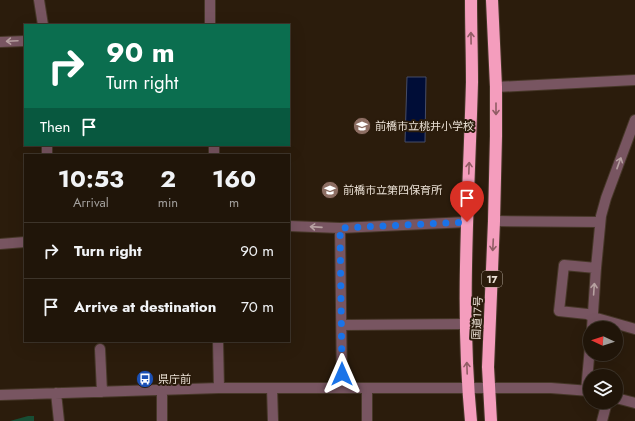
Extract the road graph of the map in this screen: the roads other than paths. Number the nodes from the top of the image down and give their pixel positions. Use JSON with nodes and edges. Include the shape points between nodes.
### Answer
{"nodes":[{"id":1,"x":39,"y":0,"type":"edge"},
{"id":2,"x":210,"y":0,"type":"edge"},
{"id":3,"x":471,"y":0,"type":"edge"},
{"id":4,"x":492,"y":0,"type":"edge"},
{"id":5,"x":43,"y":24,"type":"edge"},
{"id":6,"x":210,"y":24,"type":"edge"},
{"id":7,"x":24,"y":41,"type":"edge"},
{"id":8,"x":0,"y":42,"type":"edge"},
{"id":9,"x":635,"y":80,"type":"edge"},
{"id":10,"x":496,"y":87,"type":"junction"},
{"id":11,"x":635,"y":120,"type":"edge"},
{"id":12,"x":494,"y":221,"type":"junction"},
{"id":13,"x":467,"y":222,"type":"junction"},
{"id":14,"x":600,"y":222,"type":"junction"},
{"id":15,"x":290,"y":226,"type":"edge"},
{"id":16,"x":340,"y":228,"type":"junction"},
{"id":17,"x":24,"y":242,"type":"edge"},
{"id":18,"x":0,"y":244,"type":"edge"},
{"id":19,"x":596,"y":268,"type":"junction"},
{"id":20,"x":593,"y":317,"type":"junction"},
{"id":21,"x":593,"y":321,"type":"edge"},
{"id":22,"x":466,"y":324,"type":"junction"},
{"id":23,"x":342,"y":325,"type":"junction"},
{"id":24,"x":635,"y":329,"type":"edge"},
{"id":25,"x":218,"y":342,"type":"edge"},
{"id":26,"x":100,"y":349,"type":"dead end"},
{"id":27,"x":489,"y":387,"type":"junction"},
{"id":28,"x":218,"y":388,"type":"junction"},
{"id":29,"x":272,"y":388,"type":"junction"},
{"id":30,"x":342,"y":388,"type":"junction"},
{"id":31,"x":367,"y":388,"type":"junction"},
{"id":32,"x":468,"y":388,"type":"junction"},
{"id":33,"x":162,"y":391,"type":"junction"},
{"id":34,"x":583,"y":391,"type":"edge"},
{"id":35,"x":102,"y":392,"type":"junction"},
{"id":36,"x":56,"y":393,"type":"junction"},
{"id":37,"x":0,"y":395,"type":"edge"},
{"id":38,"x":623,"y":400,"type":"edge"},
{"id":39,"x":635,"y":403,"type":"edge"},
{"id":40,"x":605,"y":409,"type":"edge"},
{"id":41,"x":59,"y":421,"type":"edge"},
{"id":42,"x":162,"y":421,"type":"edge"},
{"id":43,"x":273,"y":421,"type":"edge"},
{"id":44,"x":367,"y":421,"type":"edge"},
{"id":45,"x":471,"y":421,"type":"edge"},
{"id":46,"x":491,"y":421,"type":"edge"},
{"id":47,"x":602,"y":421,"type":"edge"}],
"edges":[{"from":1,"to":5,"type":"street"},
{"from":2,"to":6,"type":"street"},
{"from":13,"to":3,"type":"highway","name":"国道17号","number":"17","one_way":true,"via":[[472,80]]},
{"from":4,"to":10,"type":"highway","name":"国道17号","number":"17"},
{"from":7,"to":8,"type":"street","one_way":true},
{"from":9,"to":10,"type":"street"},
{"from":10,"to":12,"type":"highway","name":"国道17号","number":"17","one_way":true},
{"from":14,"to":11,"type":"street","one_way":true,"via":[[606,198]]},
{"from":12,"to":14,"type":"street"},
{"from":12,"to":27,"type":"highway","name":"国道17号","number":"17","one_way":true},
{"from":13,"to":16,"type":"street"},
{"from":13,"to":22,"type":"highway","name":"国道17号","number":"17"},
{"from":14,"to":19,"type":"street"},
{"from":16,"to":15,"type":"street","one_way":true},
{"from":16,"to":23,"type":"street"},
{"from":17,"to":18,"type":"street"},
{"from":20,"to":19,"type":"street","one_way":true},
{"from":19,"to":20,"type":"street","via":[[564,265],[559,311]]},
{"from":20,"to":21,"type":"street"},
{"from":20,"to":24,"type":"street"},
{"from":22,"to":23,"type":"street"},
{"from":32,"to":22,"type":"highway","name":"国道17号","number":"17","one_way":true},
{"from":23,"to":30,"type":"street"},
{"from":25,"to":28,"type":"street"},
{"from":26,"to":35,"type":"street"},
{"from":27,"to":32,"type":"street"},
{"from":27,"to":34,"type":"street"},
{"from":27,"to":46,"type":"highway","name":"国道17号","number":"17"},
{"from":28,"to":29,"type":"street"},
{"from":28,"to":33,"type":"street"},
{"from":29,"to":30,"type":"street"},
{"from":29,"to":43,"type":"street"},
{"from":30,"to":31,"type":"street"},
{"from":31,"to":32,"type":"street"},
{"from":31,"to":44,"type":"street"},
{"from":32,"to":45,"type":"highway","name":"国道17号","number":"17"},
{"from":33,"to":35,"type":"street"},
{"from":33,"to":42,"type":"street"},
{"from":35,"to":36,"type":"street"},
{"from":36,"to":37,"type":"street"},
{"from":36,"to":41,"type":"street"},
{"from":38,"to":39,"type":"street"},
{"from":40,"to":47,"type":"street"}]}
